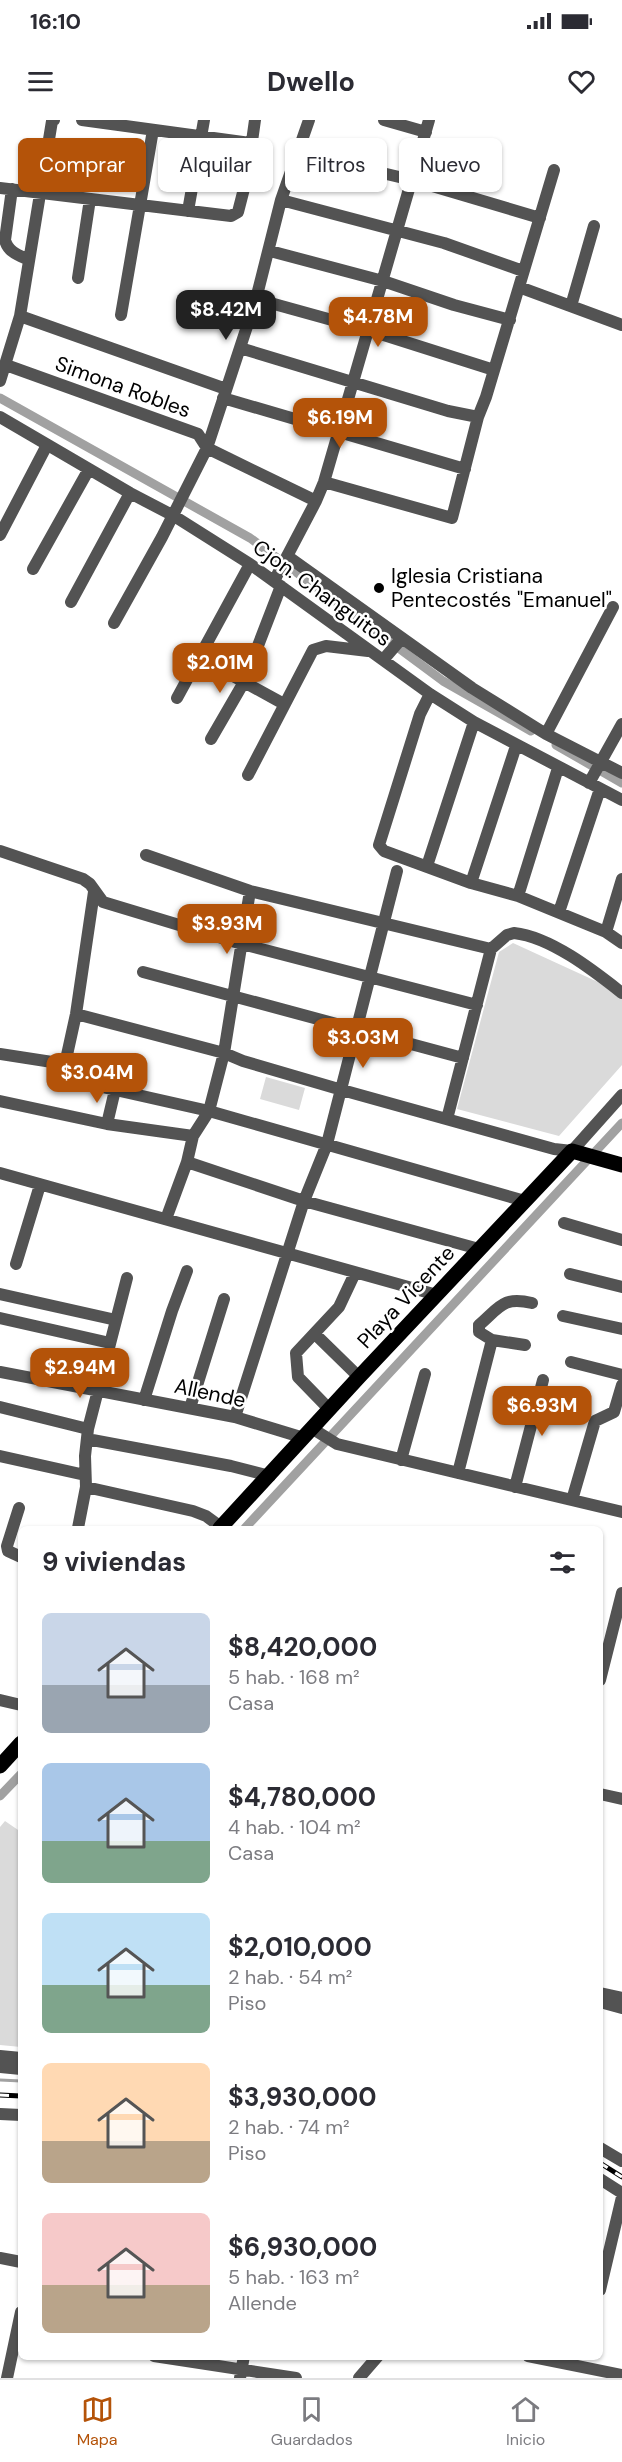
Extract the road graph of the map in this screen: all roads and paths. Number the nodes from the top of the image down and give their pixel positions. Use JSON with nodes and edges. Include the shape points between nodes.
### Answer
{"nodes":[{"id":1,"x":54,"y":120,"type":"edge"},
{"id":2,"x":82,"y":120,"type":"edge"},
{"id":3,"x":204,"y":120,"type":"edge"},
{"id":4,"x":255,"y":120,"type":"edge"},
{"id":5,"x":309,"y":120,"type":"edge"},
{"id":6,"x":384,"y":120,"type":"edge"},
{"id":7,"x":428,"y":126,"type":"edge"},
{"id":8,"x":153,"y":130,"type":"junction"},
{"id":9,"x":201,"y":137,"type":"junction"},
{"id":10,"x":209,"y":138,"type":"edge"},
{"id":11,"x":251,"y":138,"type":"edge"},
{"id":12,"x":302,"y":138,"type":"edge"},
{"id":13,"x":554,"y":170,"type":"dead end"},
{"id":14,"x":6,"y":188,"type":"edge"},
{"id":15,"x":285,"y":188,"type":"edge"},
{"id":16,"x":243,"y":192,"type":"edge"},
{"id":17,"x":408,"y":192,"type":"edge"},
{"id":18,"x":452,"y":192,"type":"edge"},
{"id":19,"x":41,"y":193,"type":"junction"},
{"id":20,"x":90,"y":199,"type":"junction"},
{"id":21,"x":281,"y":200,"type":"junction"},
{"id":22,"x":141,"y":205,"type":"junction"},
{"id":23,"x":188,"y":211,"type":"junction"},
{"id":24,"x":540,"y":218,"type":"junction"},
{"id":25,"x":594,"y":226,"type":"dead end"},
{"id":26,"x":397,"y":230,"type":"junction"},
{"id":27,"x":270,"y":251,"type":"junction"},
{"id":28,"x":29,"y":260,"type":"junction"},
{"id":29,"x":523,"y":271,"type":"junction"},
{"id":30,"x":78,"y":278,"type":"dead end"},
{"id":31,"x":383,"y":281,"type":"junction"},
{"id":32,"x":519,"y":287,"type":"junction"},
{"id":33,"x":256,"y":300,"type":"junction"},
{"id":34,"x":571,"y":306,"type":"junction"},
{"id":35,"x":122,"y":315,"type":"dead end"},
{"id":36,"x":20,"y":316,"type":"junction"},
{"id":37,"x":510,"y":320,"type":"junction"},
{"id":38,"x":622,"y":325,"type":"edge"},
{"id":39,"x":368,"y":330,"type":"junction"},
{"id":40,"x":240,"y":348,"type":"junction"},
{"id":41,"x":6,"y":365,"type":"junction"},
{"id":42,"x":494,"y":370,"type":"junction"},
{"id":43,"x":0,"y":381,"type":"edge"},
{"id":44,"x":353,"y":381,"type":"junction"},
{"id":45,"x":225,"y":394,"type":"junction"},
{"id":46,"x":0,"y":417,"type":"edge"},
{"id":47,"x":478,"y":417,"type":"junction"},
{"id":48,"x":338,"y":433,"type":"junction"},
{"id":49,"x":47,"y":445,"type":"junction"},
{"id":50,"x":207,"y":448,"type":"junction"},
{"id":51,"x":88,"y":469,"type":"junction"},
{"id":52,"x":465,"y":470,"type":"junction"},
{"id":53,"x":324,"y":482,"type":"junction"},
{"id":54,"x":130,"y":493,"type":"junction"},
{"id":55,"x":316,"y":501,"type":"junction"},
{"id":56,"x":176,"y":511,"type":"junction"},
{"id":57,"x":0,"y":535,"type":"edge"},
{"id":58,"x":286,"y":558,"type":"junction"},
{"id":59,"x":250,"y":564,"type":"junction"},
{"id":60,"x":33,"y":569,"type":"dead end"},
{"id":61,"x":278,"y":581,"type":"junction"},
{"id":62,"x":70,"y":602,"type":"dead end"},
{"id":63,"x":613,"y":607,"type":"dead end"},
{"id":64,"x":114,"y":623,"type":"dead end"},
{"id":65,"x":402,"y":638,"type":"junction"},
{"id":66,"x":370,"y":651,"type":"junction"},
{"id":67,"x":386,"y":656,"type":"junction"},
{"id":68,"x":199,"y":657,"type":"junction"},
{"id":69,"x":244,"y":682,"type":"junction"},
{"id":70,"x":430,"y":694,"type":"junction"},
{"id":71,"x":177,"y":698,"type":"dead end"},
{"id":72,"x":284,"y":704,"type":"junction"},
{"id":73,"x":474,"y":722,"type":"junction"},
{"id":74,"x":622,"y":724,"type":"edge"},
{"id":75,"x":546,"y":734,"type":"junction"},
{"id":76,"x":211,"y":739,"type":"dead end"},
{"id":77,"x":516,"y":746,"type":"junction"},
{"id":78,"x":558,"y":768,"type":"junction"},
{"id":79,"x":596,"y":772,"type":"junction"},
{"id":80,"x":622,"y":773,"type":"edge"},
{"id":81,"x":248,"y":775,"type":"dead end"},
{"id":82,"x":600,"y":789,"type":"junction"},
{"id":83,"x":622,"y":800,"type":"edge"},
{"id":84,"x":0,"y":851,"type":"edge"},
{"id":85,"x":147,"y":855,"type":"dead end"},
{"id":86,"x":427,"y":866,"type":"junction"},
{"id":87,"x":398,"y":871,"type":"dead end"},
{"id":88,"x":622,"y":879,"type":"edge"},
{"id":89,"x":471,"y":883,"type":"junction"},
{"id":90,"x":250,"y":891,"type":"junction"},
{"id":91,"x":94,"y":892,"type":"junction"},
{"id":92,"x":518,"y":896,"type":"junction"},
{"id":93,"x":559,"y":912,"type":"junction"},
{"id":94,"x":385,"y":922,"type":"junction"},
{"id":95,"x":606,"y":932,"type":"junction"},
{"id":96,"x":242,"y":944,"type":"junction"},
{"id":97,"x":622,"y":944,"type":"edge"},
{"id":98,"x":491,"y":949,"type":"junction"},
{"id":99,"x":143,"y":972,"type":"dead end"},
{"id":100,"x":371,"y":978,"type":"junction"},
{"id":101,"x":622,"y":993,"type":"edge"},
{"id":102,"x":234,"y":995,"type":"junction"},
{"id":103,"x":477,"y":1005,"type":"junction"},
{"id":104,"x":76,"y":1014,"type":"junction"},
{"id":105,"x":357,"y":1030,"type":"junction"},
{"id":106,"x":224,"y":1053,"type":"junction"},
{"id":107,"x":0,"y":1054,"type":"edge"},
{"id":108,"x":463,"y":1058,"type":"junction"},
{"id":109,"x":65,"y":1064,"type":"junction"},
{"id":110,"x":342,"y":1087,"type":"junction"},
{"id":111,"x":115,"y":1090,"type":"junction"},
{"id":112,"x":622,"y":1095,"type":"edge"},
{"id":113,"x":0,"y":1101,"type":"edge"},
{"id":114,"x":209,"y":1111,"type":"junction"},
{"id":115,"x":448,"y":1117,"type":"junction"},
{"id":116,"x":107,"y":1124,"type":"junction"},
{"id":117,"x":193,"y":1136,"type":"junction"},
{"id":118,"x":327,"y":1144,"type":"junction"},
{"id":119,"x":578,"y":1153,"type":"junction"},
{"id":120,"x":187,"y":1162,"type":"junction"},
{"id":121,"x":622,"y":1165,"type":"edge"},
{"id":122,"x":0,"y":1173,"type":"edge"},
{"id":123,"x":40,"y":1185,"type":"junction"},
{"id":124,"x":304,"y":1201,"type":"junction"},
{"id":125,"x":525,"y":1201,"type":"junction"},
{"id":126,"x":166,"y":1219,"type":"junction"},
{"id":127,"x":564,"y":1223,"type":"dead end"},
{"id":128,"x":622,"y":1240,"type":"edge"},
{"id":129,"x":479,"y":1249,"type":"junction"},
{"id":130,"x":287,"y":1254,"type":"junction"},
{"id":131,"x":16,"y":1264,"type":"dead end"},
{"id":132,"x":187,"y":1272,"type":"dead end"},
{"id":133,"x":355,"y":1273,"type":"junction"},
{"id":134,"x":570,"y":1274,"type":"dead end"},
{"id":135,"x":127,"y":1278,"type":"dead end"},
{"id":136,"x":622,"y":1287,"type":"edge"},
{"id":137,"x":0,"y":1294,"type":"edge"},
{"id":138,"x":437,"y":1295,"type":"junction"},
{"id":139,"x":224,"y":1299,"type":"dead end"},
{"id":140,"x":532,"y":1303,"type":"dead end"},
{"id":141,"x":564,"y":1316,"type":"dead end"},
{"id":142,"x":0,"y":1318,"type":"edge"},
{"id":143,"x":116,"y":1320,"type":"junction"},
{"id":144,"x":622,"y":1329,"type":"edge"},
{"id":145,"x":315,"y":1334,"type":"junction"},
{"id":146,"x":492,"y":1340,"type":"junction"},
{"id":147,"x":110,"y":1343,"type":"junction"},
{"id":148,"x":525,"y":1345,"type":"dead end"},
{"id":149,"x":571,"y":1362,"type":"dead end"},
{"id":150,"x":0,"y":1372,"type":"edge"},
{"id":151,"x":424,"y":1374,"type":"dead end"},
{"id":152,"x":622,"y":1375,"type":"edge"},
{"id":153,"x":359,"y":1377,"type":"junction"},
{"id":154,"x":543,"y":1380,"type":"dead end"},
{"id":155,"x":622,"y":1385,"type":"edge"},
{"id":156,"x":98,"y":1392,"type":"junction"},
{"id":157,"x":144,"y":1400,"type":"junction"},
{"id":158,"x":0,"y":1407,"type":"edge"},
{"id":159,"x":190,"y":1408,"type":"junction"},
{"id":160,"x":330,"y":1410,"type":"junction"},
{"id":161,"x":235,"y":1418,"type":"junction"},
{"id":162,"x":88,"y":1434,"type":"junction"},
{"id":163,"x":313,"y":1434,"type":"junction"},
{"id":164,"x":0,"y":1456,"type":"edge"},
{"id":165,"x":401,"y":1460,"type":"junction"},
{"id":166,"x":458,"y":1473,"type":"junction"},
{"id":167,"x":270,"y":1476,"type":"junction"},
{"id":168,"x":85,"y":1481,"type":"junction"},
{"id":169,"x":515,"y":1487,"type":"junction"},
{"id":170,"x":572,"y":1500,"type":"junction"},
{"id":171,"x":19,"y":1508,"type":"dead end"},
{"id":172,"x":622,"y":1512,"type":"edge"},
{"id":173,"x":78,"y":1526,"type":"edge"},
{"id":174,"x":218,"y":1526,"type":"edge"},
{"id":175,"x":223,"y":1526,"type":"edge"},
{"id":176,"x":18,"y":1556,"type":"edge"},
{"id":177,"x":622,"y":1593,"type":"edge"},
{"id":178,"x":603,"y":1668,"type":"edge"},
{"id":179,"x":0,"y":1700,"type":"edge"},
{"id":180,"x":18,"y":1704,"type":"edge"},
{"id":181,"x":18,"y":1746,"type":"edge"},
{"id":182,"x":0,"y":1766,"type":"edge"},
{"id":183,"x":603,"y":1795,"type":"edge"},
{"id":184,"x":622,"y":1799,"type":"edge"},
{"id":185,"x":603,"y":1994,"type":"edge"},
{"id":186,"x":622,"y":1998,"type":"edge"},
{"id":187,"x":603,"y":2003,"type":"edge"},
{"id":188,"x":622,"y":2008,"type":"edge"},
{"id":189,"x":18,"y":2059,"type":"edge"},
{"id":190,"x":2,"y":2062,"type":"edge"},
{"id":191,"x":18,"y":2067,"type":"edge"},
{"id":192,"x":0,"y":2114,"type":"edge"},
{"id":193,"x":18,"y":2115,"type":"edge"},
{"id":194,"x":603,"y":2150,"type":"edge"},
{"id":195,"x":622,"y":2161,"type":"edge"},
{"id":196,"x":603,"y":2181,"type":"edge"},
{"id":197,"x":622,"y":2195,"type":"edge"},
{"id":198,"x":0,"y":2258,"type":"edge"},
{"id":199,"x":18,"y":2261,"type":"edge"},
{"id":200,"x":603,"y":2277,"type":"edge"},
{"id":201,"x":18,"y":2336,"type":"edge"},
{"id":202,"x":183,"y":2360,"type":"edge"},
{"id":203,"x":375,"y":2360,"type":"edge"},
{"id":204,"x":565,"y":2360,"type":"edge"},
{"id":205,"x":583,"y":2362,"type":"edge"},
{"id":206,"x":242,"y":2368,"type":"edge"},
{"id":207,"x":622,"y":2375,"type":"edge"},
{"id":208,"x":7,"y":2378,"type":"edge"},
{"id":209,"x":296,"y":2378,"type":"edge"},
{"id":210,"x":359,"y":2378,"type":"edge"}],
"edges":[{"from":1,"to":19,"type":"street"},
{"from":2,"to":8,"type":"street"},
{"from":3,"to":9,"type":"street"},
{"from":4,"to":11,"type":"street"},
{"from":5,"to":12,"type":"street"},
{"from":6,"to":7,"type":"street"},
{"from":8,"to":9,"type":"street"},
{"from":8,"to":22,"type":"street"},
{"from":9,"to":10,"type":"street"},
{"from":9,"to":23,"type":"street"},
{"from":13,"to":24,"type":"street"},
{"from":14,"to":19,"type":"street"},
{"from":14,"to":28,"type":"street","via":[[6,247]]},
{"from":15,"to":21,"type":"street"},
{"from":16,"to":23,"type":"street","via":[[238,212],[231,216]]},
{"from":17,"to":26,"type":"street"},
{"from":18,"to":24,"type":"street"},
{"from":19,"to":20,"type":"street"},
{"from":19,"to":28,"type":"street"},
{"from":20,"to":22,"type":"street"},
{"from":20,"to":30,"type":"street"},
{"from":21,"to":26,"type":"street"},
{"from":21,"to":27,"type":"street"},
{"from":22,"to":23,"type":"street"},
{"from":22,"to":35,"type":"street"},
{"from":24,"to":29,"type":"street"},
{"from":25,"to":34,"type":"street"},
{"from":26,"to":29,"type":"street"},
{"from":26,"to":31,"type":"street"},
{"from":27,"to":31,"type":"street"},
{"from":27,"to":33,"type":"street"},
{"from":28,"to":36,"type":"street"},
{"from":29,"to":32,"type":"street"},
{"from":31,"to":37,"type":"street"},
{"from":31,"to":39,"type":"street"},
{"from":32,"to":34,"type":"street"},
{"from":32,"to":37,"type":"street"},
{"from":33,"to":39,"type":"street"},
{"from":33,"to":40,"type":"street"},
{"from":34,"to":38,"type":"street"},
{"from":36,"to":41,"type":"street"},
{"from":36,"to":45,"type":"street"},
{"from":37,"to":42,"type":"street"},
{"from":39,"to":42,"type":"street"},
{"from":39,"to":44,"type":"street"},
{"from":40,"to":44,"type":"street"},
{"from":40,"to":45,"type":"street"},
{"from":41,"to":43,"type":"street"},
{"from":41,"to":50,"type":"street","name":"Simona Robles","via":[[198,434]]},
{"from":42,"to":47,"type":"street"},
{"from":44,"to":47,"type":"street"},
{"from":44,"to":48,"type":"street"},
{"from":45,"to":48,"type":"street"},
{"from":45,"to":50,"type":"street"},
{"from":46,"to":49,"type":"street","name":"Cjon. Changuitos"},
{"from":47,"to":52,"type":"street"},
{"from":48,"to":52,"type":"street"},
{"from":48,"to":53,"type":"street"},
{"from":49,"to":51,"type":"street","name":"Cjon. Changuitos"},
{"from":49,"to":57,"type":"street"},
{"from":50,"to":55,"type":"street","name":"Simona Robles"},
{"from":50,"to":56,"type":"street"},
{"from":51,"to":54,"type":"street","name":"Cjon. Changuitos"},
{"from":51,"to":60,"type":"street"},
{"from":52,"to":53,"type":"street","via":[[453,518]]},
{"from":53,"to":55,"type":"street"},
{"from":54,"to":56,"type":"street","name":"Cjon. Changuitos"},
{"from":54,"to":62,"type":"street"},
{"from":55,"to":58,"type":"street"},
{"from":56,"to":59,"type":"street","name":"Cjon. Changuitos"},
{"from":56,"to":64,"type":"street"},
{"from":58,"to":61,"type":"street"},
{"from":58,"to":65,"type":"street","name":"Cjon. Changuitos"},
{"from":59,"to":61,"type":"street","name":"Cjon. Changuitos"},
{"from":59,"to":68,"type":"street"},
{"from":61,"to":66,"type":"street","name":"Cjon. Changuitos"},
{"from":61,"to":69,"type":"street"},
{"from":63,"to":75,"type":"street"},
{"from":65,"to":67,"type":"street"},
{"from":65,"to":75,"type":"street","name":"Cjon. Changuitos"},
{"from":66,"to":67,"type":"street","name":"Cjon. Changuitos"},
{"from":66,"to":72,"type":"street","via":[[326,646],[313,650]]},
{"from":67,"to":70,"type":"street","name":"Cjon. Changuitos"},
{"from":68,"to":69,"type":"street"},
{"from":68,"to":71,"type":"street"},
{"from":69,"to":72,"type":"street"},
{"from":69,"to":76,"type":"street"},
{"from":70,"to":73,"type":"street","name":"Cjon. Changuitos"},
{"from":70,"to":86,"type":"street","via":[[420,714],[379,845],[384,851]]},
{"from":72,"to":81,"type":"street"},
{"from":73,"to":77,"type":"street","name":"Cjon. Changuitos"},
{"from":73,"to":86,"type":"street"},
{"from":74,"to":79,"type":"street"},
{"from":75,"to":79,"type":"street","name":"Cjon. Changuitos"},
{"from":77,"to":78,"type":"street","name":"Cjon. Changuitos"},
{"from":77,"to":89,"type":"street"},
{"from":78,"to":79,"type":"street","name":"Cjon. Changuitos"},
{"from":78,"to":92,"type":"street"},
{"from":79,"to":80,"type":"street","name":"Cjon. Changuitos"},
{"from":79,"to":82,"type":"street","name":"Cjon. Changuitos"},
{"from":82,"to":83,"type":"street","name":"Cjon. Changuitos"},
{"from":82,"to":93,"type":"street"},
{"from":84,"to":91,"type":"street","via":[[83,879]]},
{"from":85,"to":90,"type":"street"},
{"from":86,"to":89,"type":"street"},
{"from":87,"to":94,"type":"street"},
{"from":88,"to":95,"type":"street"},
{"from":89,"to":92,"type":"street"},
{"from":90,"to":94,"type":"street"},
{"from":90,"to":96,"type":"street"},
{"from":91,"to":96,"type":"street","via":[[103,902]]},
{"from":91,"to":104,"type":"street"},
{"from":92,"to":93,"type":"street"},
{"from":93,"to":95,"type":"street"},
{"from":94,"to":98,"type":"street"},
{"from":94,"to":100,"type":"street"},
{"from":95,"to":97,"type":"street"},
{"from":96,"to":100,"type":"street"},
{"from":96,"to":102,"type":"street"},
{"from":98,"to":101,"type":"street","via":[[507,935],[524,934],[570,957]]},
{"from":98,"to":103,"type":"street"},
{"from":99,"to":102,"type":"street"},
{"from":100,"to":103,"type":"street"},
{"from":100,"to":105,"type":"street"},
{"from":102,"to":105,"type":"street"},
{"from":102,"to":106,"type":"street"},
{"from":103,"to":108,"type":"street"},
{"from":104,"to":106,"type":"street"},
{"from":104,"to":109,"type":"street"},
{"from":105,"to":108,"type":"street"},
{"from":105,"to":110,"type":"street"},
{"from":106,"to":110,"type":"street"},
{"from":106,"to":114,"type":"street"},
{"from":107,"to":109,"type":"street"},
{"from":108,"to":115,"type":"street"},
{"from":109,"to":111,"type":"street","via":[[73,1079]]},
{"from":110,"to":115,"type":"street"},
{"from":110,"to":118,"type":"street"},
{"from":111,"to":114,"type":"street"},
{"from":111,"to":116,"type":"street"},
{"from":112,"to":119,"type":"street","name":"Playa Vicente"},
{"from":113,"to":116,"type":"street"},
{"from":114,"to":117,"type":"street"},
{"from":114,"to":118,"type":"street"},
{"from":115,"to":119,"type":"street"},
{"from":116,"to":117,"type":"street"},
{"from":117,"to":120,"type":"street"},
{"from":118,"to":124,"type":"street"},
{"from":118,"to":125,"type":"street"},
{"from":119,"to":121,"type":"main road"},
{"from":119,"to":125,"type":"main road","name":"Playa Vicente"},
{"from":120,"to":124,"type":"street"},
{"from":120,"to":126,"type":"street"},
{"from":122,"to":123,"type":"street"},
{"from":123,"to":126,"type":"street"},
{"from":123,"to":131,"type":"street"},
{"from":124,"to":129,"type":"street"},
{"from":124,"to":130,"type":"street"},
{"from":125,"to":129,"type":"main road","name":"Playa Vicente"},
{"from":126,"to":130,"type":"street"},
{"from":127,"to":128,"type":"street"},
{"from":129,"to":138,"type":"main road","name":"Playa Vicente"},
{"from":130,"to":133,"type":"street"},
{"from":130,"to":161,"type":"street"},
{"from":132,"to":157,"type":"street"},
{"from":133,"to":138,"type":"street"},
{"from":133,"to":145,"type":"street","via":[[339,1307]]},
{"from":134,"to":136,"type":"street"},
{"from":135,"to":143,"type":"street"},
{"from":137,"to":143,"type":"street"},
{"from":138,"to":153,"type":"main road","name":"Playa Vicente"},
{"from":139,"to":159,"type":"street"},
{"from":140,"to":146,"type":"street","via":[[507,1300],[479,1325],[479,1332]]},
{"from":141,"to":144,"type":"street"},
{"from":142,"to":147,"type":"street"},
{"from":143,"to":147,"type":"street"},
{"from":145,"to":153,"type":"street"},
{"from":145,"to":160,"type":"street","via":[[296,1353],[298,1377]]},
{"from":146,"to":148,"type":"street"},
{"from":146,"to":166,"type":"street"},
{"from":147,"to":156,"type":"street"},
{"from":149,"to":152,"type":"street"},
{"from":150,"to":156,"type":"street","name":"Allende"},
{"from":151,"to":165,"type":"street"},
{"from":153,"to":160,"type":"main road","name":"Playa Vicente"},
{"from":154,"to":169,"type":"street"},
{"from":155,"to":170,"type":"street","via":[[614,1412],[595,1421]]},
{"from":156,"to":157,"type":"street","name":"Allende"},
{"from":156,"to":162,"type":"street"},
{"from":157,"to":159,"type":"street","name":"Allende"},
{"from":158,"to":162,"type":"street"},
{"from":159,"to":161,"type":"street","name":"Allende"},
{"from":160,"to":163,"type":"main road","name":"Playa Vicente"},
{"from":161,"to":163,"type":"street","name":"Allende"},
{"from":162,"to":167,"type":"street"},
{"from":162,"to":168,"type":"street"},
{"from":163,"to":165,"type":"street","name":"Allende"},
{"from":163,"to":167,"type":"main road","name":"Playa Vicente"},
{"from":164,"to":168,"type":"street"},
{"from":165,"to":166,"type":"street"},
{"from":166,"to":169,"type":"street"},
{"from":167,"to":175,"type":"main road","name":"Playa Vicente"},
{"from":168,"to":173,"type":"street"},
{"from":168,"to":174,"type":"street","via":[[193,1511]]},
{"from":169,"to":170,"type":"street"},
{"from":170,"to":172,"type":"street"},
{"from":171,"to":176,"type":"street","via":[[7,1546],[8,1551]]},
{"from":177,"to":178,"type":"street"},
{"from":179,"to":180,"type":"street"},
{"from":181,"to":182,"type":"main road"},
{"from":183,"to":184,"type":"street"},
{"from":185,"to":186,"type":"street"},
{"from":187,"to":188,"type":"street"},
{"from":189,"to":190,"type":"street"},
{"from":190,"to":191,"type":"street"},
{"from":192,"to":193,"type":"street"},
{"from":194,"to":195,"type":"street"},
{"from":196,"to":197,"type":"street"},
{"from":197,"to":200,"type":"street"},
{"from":198,"to":199,"type":"street"},
{"from":201,"to":208,"type":"street"},
{"from":202,"to":206,"type":"street"},
{"from":203,"to":210,"type":"street"},
{"from":204,"to":205,"type":"street"},
{"from":205,"to":207,"type":"street"},
{"from":206,"to":209,"type":"street"}]}
